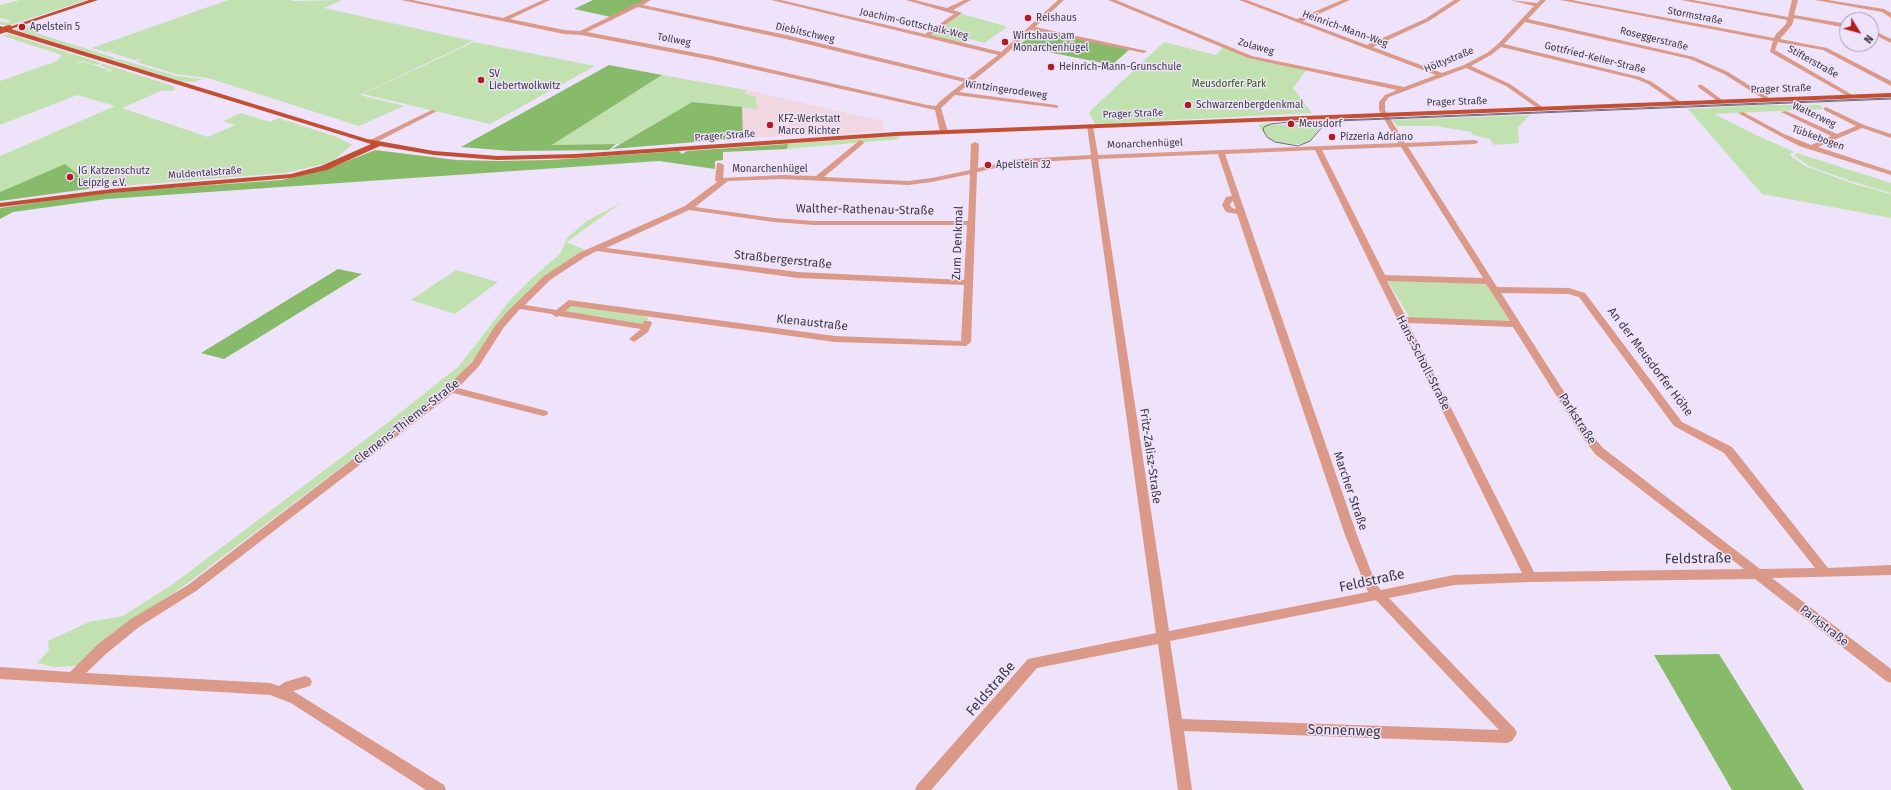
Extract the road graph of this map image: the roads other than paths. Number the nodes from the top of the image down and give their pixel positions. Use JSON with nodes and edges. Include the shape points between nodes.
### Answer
{"nodes":[{"id":1,"x":94,"y":0,"type":"edge"},
{"id":2,"x":404,"y":0,"type":"edge"},
{"id":3,"x":547,"y":0,"type":"edge"},
{"id":4,"x":648,"y":0,"type":"edge"},
{"id":5,"x":774,"y":0,"type":"edge"},
{"id":6,"x":909,"y":0,"type":"edge"},
{"id":7,"x":968,"y":0,"type":"edge"},
{"id":8,"x":1061,"y":0,"type":"edge"},
{"id":9,"x":1111,"y":0,"type":"edge"},
{"id":10,"x":1242,"y":0,"type":"edge"},
{"id":11,"x":1347,"y":0,"type":"edge"},
{"id":12,"x":1458,"y":0,"type":"edge"},
{"id":13,"x":1513,"y":0,"type":"edge"},
{"id":14,"x":1543,"y":0,"type":"edge"},
{"id":15,"x":1563,"y":0,"type":"edge"},
{"id":16,"x":1684,"y":0,"type":"edge"},
{"id":17,"x":1795,"y":0,"type":"edge"},
{"id":18,"x":1818,"y":0,"type":"edge"},
{"id":19,"x":637,"y":5,"type":"junction"},
{"id":20,"x":1539,"y":6,"type":"junction"},
{"id":21,"x":948,"y":10,"type":"junction"},
{"id":22,"x":1891,"y":16,"type":"edge"},
{"id":23,"x":1791,"y":18,"type":"junction"},
{"id":24,"x":504,"y":20,"type":"junction"},
{"id":25,"x":1297,"y":20,"type":"junction"},
{"id":26,"x":1525,"y":20,"type":"junction"},
{"id":27,"x":1839,"y":25,"type":"edge"},
{"id":28,"x":0,"y":28,"type":"edge"},
{"id":29,"x":1032,"y":28,"type":"junction"},
{"id":30,"x":0,"y":31,"type":"edge"},
{"id":31,"x":581,"y":33,"type":"junction"},
{"id":32,"x":1879,"y":35,"type":"edge"},
{"id":33,"x":926,"y":36,"type":"junction"},
{"id":34,"x":1776,"y":40,"type":"junction"},
{"id":35,"x":1891,"y":41,"type":"edge"},
{"id":36,"x":1500,"y":45,"type":"junction"},
{"id":37,"x":1368,"y":47,"type":"junction"},
{"id":38,"x":1144,"y":51,"type":"dead end"},
{"id":39,"x":1003,"y":54,"type":"junction"},
{"id":40,"x":1466,"y":66,"type":"junction"},
{"id":41,"x":1442,"y":74,"type":"junction"},
{"id":42,"x":969,"y":80,"type":"junction"},
{"id":43,"x":1891,"y":84,"type":"edge"},
{"id":44,"x":1700,"y":86,"type":"dead end"},
{"id":45,"x":1403,"y":89,"type":"junction"},
{"id":46,"x":954,"y":92,"type":"junction"},
{"id":47,"x":1891,"y":95,"type":"edge"},
{"id":48,"x":1854,"y":97,"type":"junction"},
{"id":49,"x":1769,"y":100,"type":"junction"},
{"id":50,"x":1722,"y":102,"type":"junction"},
{"id":51,"x":1678,"y":103,"type":"junction"},
{"id":52,"x":1056,"y":107,"type":"dead end"},
{"id":53,"x":938,"y":108,"type":"junction"},
{"id":54,"x":1542,"y":109,"type":"junction"},
{"id":55,"x":1826,"y":109,"type":"dead end"},
{"id":56,"x":434,"y":111,"type":"dead end"},
{"id":57,"x":1775,"y":112,"type":"dead end"},
{"id":58,"x":1784,"y":112,"type":"junction"},
{"id":59,"x":1793,"y":112,"type":"dead end"},
{"id":60,"x":1742,"y":114,"type":"dead end"},
{"id":61,"x":1385,"y":115,"type":"junction"},
{"id":62,"x":1090,"y":126,"type":"junction"},
{"id":63,"x":1862,"y":126,"type":"junction"},
{"id":64,"x":944,"y":132,"type":"junction"},
{"id":65,"x":1837,"y":136,"type":"junction"},
{"id":66,"x":1891,"y":136,"type":"edge"},
{"id":67,"x":352,"y":138,"type":"junction"},
{"id":68,"x":860,"y":142,"type":"dead end"},
{"id":69,"x":1475,"y":142,"type":"dead end"},
{"id":70,"x":373,"y":143,"type":"junction"},
{"id":71,"x":975,"y":144,"type":"dead end"},
{"id":72,"x":1403,"y":145,"type":"junction"},
{"id":73,"x":1811,"y":147,"type":"junction"},
{"id":74,"x":1317,"y":148,"type":"junction"},
{"id":75,"x":355,"y":151,"type":"junction"},
{"id":76,"x":1220,"y":151,"type":"junction"},
{"id":77,"x":1094,"y":156,"type":"junction"},
{"id":78,"x":339,"y":161,"type":"junction"},
{"id":79,"x":720,"y":165,"type":"dead end"},
{"id":80,"x":972,"y":171,"type":"junction"},
{"id":81,"x":1891,"y":173,"type":"edge"},
{"id":82,"x":817,"y":179,"type":"junction"},
{"id":83,"x":723,"y":181,"type":"junction"},
{"id":84,"x":1236,"y":198,"type":"junction"},
{"id":85,"x":0,"y":205,"type":"edge"},
{"id":86,"x":688,"y":208,"type":"junction"},
{"id":87,"x":1241,"y":212,"type":"junction"},
{"id":88,"x":970,"y":223,"type":"junction"},
{"id":89,"x":596,"y":249,"type":"junction"},
{"id":90,"x":1381,"y":278,"type":"junction"},
{"id":91,"x":969,"y":283,"type":"junction"},
{"id":92,"x":1492,"y":285,"type":"junction"},
{"id":93,"x":517,"y":306,"type":"junction"},
{"id":94,"x":556,"y":314,"type":"junction"},
{"id":95,"x":655,"y":316,"type":"junction"},
{"id":96,"x":1402,"y":320,"type":"junction"},
{"id":97,"x":1517,"y":324,"type":"junction"},
{"id":98,"x":645,"y":327,"type":"junction"},
{"id":99,"x":634,"y":339,"type":"dead end"},
{"id":100,"x":966,"y":342,"type":"joint"},
{"id":101,"x":451,"y":389,"type":"junction"},
{"id":102,"x":543,"y":413,"type":"dead end"},
{"id":103,"x":1891,"y":570,"type":"edge"},
{"id":104,"x":1757,"y":573,"type":"junction"},
{"id":105,"x":1825,"y":573,"type":"junction"},
{"id":106,"x":1530,"y":577,"type":"junction"},
{"id":107,"x":1379,"y":595,"type":"junction"},
{"id":108,"x":1164,"y":638,"type":"junction"},
{"id":109,"x":0,"y":673,"type":"edge"},
{"id":110,"x":1891,"y":677,"type":"edge"},
{"id":111,"x":72,"y":678,"type":"junction"},
{"id":112,"x":305,"y":682,"type":"dead end"},
{"id":113,"x":280,"y":692,"type":"junction"},
{"id":114,"x":1176,"y":725,"type":"junction"},
{"id":115,"x":1510,"y":733,"type":"joint"},
{"id":116,"x":439,"y":790,"type":"edge"},
{"id":117,"x":922,"y":790,"type":"edge"},
{"id":118,"x":1185,"y":790,"type":"edge"}],
"edges":[{"from":1,"to":30,"type":"main road","bridge":true},
{"from":2,"to":24,"type":"street","name":"Tollweg"},
{"from":3,"to":24,"type":"street"},
{"from":4,"to":19,"type":"street"},
{"from":5,"to":33,"type":"street","name":"Joachim-Gottschalk-Weg"},
{"from":6,"to":21,"type":"street"},
{"from":7,"to":21,"type":"street"},
{"from":8,"to":29,"type":"street"},
{"from":9,"to":45,"type":"street","name":"Zolaweg","via":[[1246,55]]},
{"from":10,"to":25,"type":"street","name":"Heinrich-Mann-Weg"},
{"from":11,"to":25,"type":"street"},
{"from":12,"to":37,"type":"street","via":[[1427,20]]},
{"from":13,"to":20,"type":"street"},
{"from":14,"to":20,"type":"street","name":"Höltystraße"},
{"from":15,"to":34,"type":"street","name":"Stormstraße"},
{"from":16,"to":23,"type":"street"},
{"from":17,"to":23,"type":"street"},
{"from":18,"to":22,"type":"street","via":[[1884,11]]},
{"from":19,"to":31,"type":"street"},
{"from":19,"to":42,"type":"street","name":"Diebitschweg"},
{"from":20,"to":26,"type":"street","name":"Höltystraße"},
{"from":21,"to":33,"type":"street","via":[[959,13]]},
{"from":23,"to":27,"type":"street"},
{"from":23,"to":34,"type":"street","via":[[1789,25]]},
{"from":24,"to":31,"type":"street","name":"Tollweg"},
{"from":25,"to":37,"type":"street","name":"Heinrich-Mann-Weg"},
{"from":26,"to":36,"type":"street","name":"Höltystraße"},
{"from":26,"to":49,"type":"street","name":"Roseggerstraße","via":[[1692,58],[1726,73]]},
{"from":28,"to":67,"type":"main road","name":"Prager Straße"},
{"from":29,"to":38,"type":"street"},
{"from":29,"to":39,"type":"street"},
{"from":31,"to":53,"type":"street","name":"Tollweg","via":[[712,58]]},
{"from":32,"to":35,"type":"street"},
{"from":33,"to":39,"type":"street","name":"Joachim-Gottschalk-Weg"},
{"from":34,"to":43,"type":"street","name":"Stormstraße","via":[[1826,49]]},
{"from":34,"to":48,"type":"street","name":"Stifterstraße","via":[[1772,51]]},
{"from":36,"to":40,"type":"street","name":"Höltystraße"},
{"from":36,"to":51,"type":"street","name":"Gottfried-Keller-Straße","via":[[1638,78],[1650,83]]},
{"from":37,"to":41,"type":"street","name":"Heinrich-Mann-Weg"},
{"from":39,"to":42,"type":"street"},
{"from":40,"to":41,"type":"street","name":"Höltystraße"},
{"from":40,"to":54,"type":"street","via":[[1508,85]]},
{"from":41,"to":45,"type":"street","name":"Höltystraße"},
{"from":42,"to":46,"type":"street"},
{"from":44,"to":50,"type":"street"},
{"from":45,"to":61,"type":"street","name":"Höltystraße","via":[[1384,99],[1382,110]]},
{"from":46,"to":52,"type":"street","name":"Wintzingerodeweg"},
{"from":46,"to":53,"type":"street"},
{"from":47,"to":48,"type":"main road","name":"Prager Straße"},
{"from":48,"to":49,"type":"main road","name":"Prager Straße"},
{"from":49,"to":50,"type":"main road","name":"Prager Straße"},
{"from":50,"to":51,"type":"main road","name":"Prager Straße"},
{"from":51,"to":54,"type":"main road","name":"Prager Straße"},
{"from":53,"to":64,"type":"street"},
{"from":54,"to":61,"type":"main road","name":"Prager Straße"},
{"from":55,"to":63,"type":"street"},
{"from":56,"to":70,"type":"street","name":"Muldentalstraße"},
{"from":57,"to":58,"type":"street"},
{"from":58,"to":59,"type":"street"},
{"from":58,"to":65,"type":"street","name":"Walterweg"},
{"from":60,"to":73,"type":"street","name":"Tübkebogen"},
{"from":61,"to":62,"type":"main road","name":"Prager Straße"},
{"from":61,"to":72,"type":"street","name":"Parkstraße"},
{"from":62,"to":64,"type":"main road","name":"Prager Straße"},
{"from":62,"to":77,"type":"street","name":"Fritz-Zalisz-Straße"},
{"from":63,"to":65,"type":"street","name":"Walterweg"},
{"from":63,"to":66,"type":"street"},
{"from":64,"to":70,"type":"main road","name":"Prager Straße","via":[[684,151],[523,158],[458,156]]},
{"from":65,"to":73,"type":"street","name":"Walterweg"},
{"from":67,"to":70,"type":"main road","name":"Prager Straße"},
{"from":67,"to":75,"type":"main road","via":[[356,144]]},
{"from":68,"to":82,"type":"street","name":"Monarchenhügel"},
{"from":69,"to":72,"type":"street","name":"Monarchenhügel"},
{"from":70,"to":75,"type":"main road","name":"Muldentalstraße"},
{"from":70,"to":78,"type":"main road","name":"Muldentalstraße"},
{"from":71,"to":80,"type":"street","name":"Zum Denkmal"},
{"from":72,"to":74,"type":"street","name":"Monarchenhügel"},
{"from":72,"to":92,"type":"street","name":"Parkstraße"},
{"from":73,"to":81,"type":"street","name":"Tübkebogen"},
{"from":74,"to":76,"type":"street","name":"Monarchenhügel"},
{"from":74,"to":90,"type":"street","name":"Hans-Scholl-Straße"},
{"from":75,"to":78,"type":"main road","name":"Muldentalstraße"},
{"from":76,"to":77,"type":"street","name":"Monarchenhügel"},
{"from":76,"to":84,"type":"street","name":"Marcher Straße"},
{"from":77,"to":80,"type":"street","name":"Monarchenhügel","via":[[1020,161]]},
{"from":77,"to":108,"type":"street","name":"Fritz-Zalisz-Straße"},
{"from":78,"to":85,"type":"main road","name":"Muldentalstraße","via":[[313,171],[276,178],[111,191]]},
{"from":79,"to":83,"type":"street","via":[[719,180]]},
{"from":80,"to":82,"type":"street","name":"Monarchenhügel","via":[[908,183]]},
{"from":80,"to":88,"type":"street","name":"Zum Denkmal"},
{"from":82,"to":83,"type":"street","name":"Monarchenhügel","via":[[753,177]]},
{"from":83,"to":86,"type":"street","name":"Clemens-Thieme-Straße"},
{"from":84,"to":87,"type":"street","name":"Marcher Straße"},
{"from":84,"to":87,"type":"street","via":[[1229,199],[1226,205],[1229,210]]},
{"from":86,"to":88,"type":"street","name":"Walther-Rathenau-Straße","via":[[814,223]]},
{"from":86,"to":89,"type":"street","name":"Clemens-Thieme-Straße"},
{"from":87,"to":107,"type":"street","name":"Marcher Straße","via":[[1351,535],[1371,587]]},
{"from":88,"to":91,"type":"street","name":"Zum Denkmal"},
{"from":89,"to":91,"type":"street","name":"Straßbergerstraße","via":[[798,276]]},
{"from":89,"to":93,"type":"street","name":"Clemens-Thieme-Straße","via":[[574,259],[557,271]]},
{"from":90,"to":92,"type":"street","name":"An der Meusdorfer Höhe"},
{"from":90,"to":96,"type":"street","name":"Hans-Scholl-Straße"},
{"from":91,"to":100,"type":"street","name":"Zum Denkmal"},
{"from":92,"to":97,"type":"street","name":"Parkstraße"},
{"from":92,"to":105,"type":"street","name":"An der Meusdorfer Höhe","via":[[1569,291],[1582,295],[1678,424],[1728,450]]},
{"from":93,"to":94,"type":"street"},
{"from":93,"to":101,"type":"street","name":"Clemens-Thieme-Straße","via":[[500,326],[476,364]]},
{"from":94,"to":95,"type":"street","name":"Klenaustraße","via":[[568,303]]},
{"from":94,"to":98,"type":"street"},
{"from":95,"to":98,"type":"street"},
{"from":95,"to":100,"type":"street","name":"Klenaustraße","via":[[835,339],[963,344]]},
{"from":96,"to":97,"type":"street"},
{"from":96,"to":106,"type":"street","name":"Hans-Scholl-Straße"},
{"from":97,"to":104,"type":"street","name":"Parkstraße","via":[[1599,451]]},
{"from":98,"to":99,"type":"street","via":[[645,330]]},
{"from":101,"to":102,"type":"street"},
{"from":101,"to":111,"type":"street","name":"Clemens-Thieme-Straße","via":[[192,588],[118,636]]},
{"from":103,"to":105,"type":"street","name":"Feldstraße"},
{"from":104,"to":105,"type":"street","name":"Feldstraße"},
{"from":104,"to":106,"type":"street","name":"Feldstraße"},
{"from":104,"to":110,"type":"street","name":"Parkstraße"},
{"from":106,"to":107,"type":"street","name":"Feldstraße","via":[[1454,580]]},
{"from":107,"to":108,"type":"street","name":"Feldstraße"},
{"from":107,"to":115,"type":"street","name":"Marcher Straße"},
{"from":108,"to":114,"type":"street","name":"Fritz-Zalisz-Straße"},
{"from":108,"to":117,"type":"street","name":"Feldstraße","via":[[1033,663]]},
{"from":109,"to":111,"type":"street"},
{"from":111,"to":113,"type":"street","via":[[257,688]]},
{"from":112,"to":113,"type":"street"},
{"from":113,"to":116,"type":"street","via":[[296,699]]},
{"from":114,"to":115,"type":"street","name":"Sonnenweg","via":[[1502,736]]},
{"from":114,"to":118,"type":"street","name":"Fritz-Zalisz-Straße"}]}
